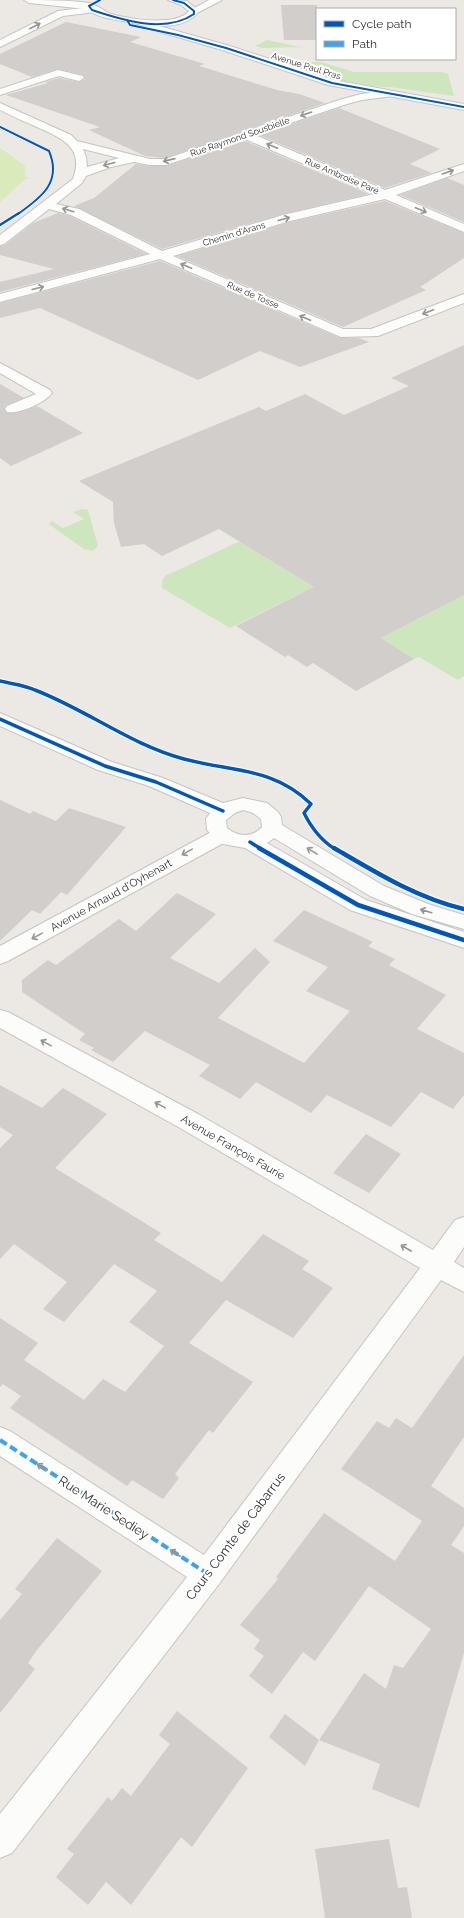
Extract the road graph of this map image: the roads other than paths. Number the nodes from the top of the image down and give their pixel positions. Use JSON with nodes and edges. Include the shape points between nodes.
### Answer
{"nodes":[{"id":1,"x":29,"y":0,"type":"edge"},
{"id":2,"x":100,"y":0,"type":"edge"},
{"id":3,"x":173,"y":0,"type":"edge"},
{"id":4,"x":217,"y":0,"type":"edge"},
{"id":5,"x":90,"y":8,"type":"junction"},
{"id":6,"x":195,"y":20,"type":"junction"},
{"id":7,"x":148,"y":23,"type":"junction"},
{"id":8,"x":0,"y":44,"type":"edge"},
{"id":9,"x":226,"y":48,"type":"junction"},
{"id":10,"x":79,"y":78,"type":"dead end"},
{"id":11,"x":341,"y":85,"type":"junction"},
{"id":12,"x":0,"y":92,"type":"edge"},
{"id":13,"x":389,"y":94,"type":"junction"},
{"id":14,"x":343,"y":102,"type":"junction"},
{"id":15,"x":0,"y":106,"type":"edge"},
{"id":16,"x":464,"y":107,"type":"edge"},
{"id":17,"x":245,"y":135,"type":"junction"},
{"id":18,"x":75,"y":144,"type":"junction"},
{"id":19,"x":137,"y":158,"type":"junction"},
{"id":20,"x":464,"y":167,"type":"edge"},
{"id":21,"x":82,"y":173,"type":"junction"},
{"id":22,"x":385,"y":195,"type":"junction"},
{"id":23,"x":46,"y":205,"type":"junction"},
{"id":24,"x":464,"y":228,"type":"edge"},
{"id":25,"x":0,"y":241,"type":"edge"},
{"id":26,"x":161,"y":255,"type":"junction"},
{"id":27,"x":0,"y":298,"type":"edge"},
{"id":28,"x":464,"y":298,"type":"edge"},
{"id":29,"x":0,"y":367,"type":"edge"},
{"id":30,"x":12,"y":409,"type":"dead end"},
{"id":31,"x":0,"y":719,"type":"edge"},
{"id":32,"x":222,"y":811,"type":"junction"},
{"id":33,"x":272,"y":828,"type":"junction"},
{"id":34,"x":222,"y":835,"type":"junction"},
{"id":35,"x":250,"y":842,"type":"junction"},
{"id":36,"x":464,"y":922,"type":"edge"},
{"id":37,"x":464,"y":940,"type":"edge"},
{"id":38,"x":0,"y":956,"type":"edge"},
{"id":39,"x":0,"y":1018,"type":"edge"},
{"id":40,"x":464,"y":1227,"type":"edge"},
{"id":41,"x":436,"y":1265,"type":"junction"},
{"id":42,"x":464,"y":1281,"type":"edge"},
{"id":43,"x":0,"y":1440,"type":"edge"},
{"id":44,"x":208,"y":1574,"type":"junction"},
{"id":45,"x":0,"y":1841,"type":"edge"}],
"edges":[{"from":1,"to":5,"type":"street"},
{"from":2,"to":5,"type":"street"},
{"from":3,"to":6,"type":"street","name":"Avenue Paul Pras","via":[[184,3]]},
{"from":4,"to":6,"type":"street"},
{"from":5,"to":7,"type":"street","via":[[118,18]]},
{"from":8,"to":5,"type":"street","one_way":true,"via":[[61,13]]},
{"from":6,"to":7,"type":"street"},
{"from":6,"to":9,"type":"street","name":"Avenue Paul Pras"},
{"from":7,"to":9,"type":"street","name":"Avenue Paul Pras","via":[[156,28]]},
{"from":9,"to":11,"type":"street","name":"Avenue Paul Pras"},
{"from":10,"to":12,"type":"street","via":[[58,73]]},
{"from":11,"to":13,"type":"street","name":"Avenue Paul Pras"},
{"from":11,"to":14,"type":"street"},
{"from":13,"to":14,"type":"street","name":"Rue Raymond Sousbielle"},
{"from":13,"to":16,"type":"street","name":"Avenue Paul Pras"},
{"from":14,"to":17,"type":"street","name":"Rue Raymond Sousbielle","one_way":true},
{"from":15,"to":18,"type":"street","via":[[59,132]]},
{"from":17,"to":19,"type":"street","name":"Rue Raymond Sousbielle","one_way":true,"via":[[166,162],[150,162]]},
{"from":22,"to":17,"type":"street","name":"Rue Ambroise Paré","one_way":true},
{"from":18,"to":19,"type":"street","name":"Rue Raymond Sousbielle"},
{"from":18,"to":21,"type":"street","via":[[80,155]]},
{"from":19,"to":21,"type":"street","name":"Rue Raymond Sousbielle","one_way":true},
{"from":22,"to":20,"type":"street","name":"Rue Ambroise Paré","one_way":true},
{"from":21,"to":23,"type":"street","via":[[78,181]]},
{"from":22,"to":24,"type":"street","one_way":true},
{"from":26,"to":22,"type":"street","name":"Chemin d'Arans","one_way":true,"via":[[287,218]]},
{"from":23,"to":25,"type":"street"},
{"from":26,"to":23,"type":"street","name":"Rue de Tosse","one_way":true,"via":[[75,212]]},
{"from":27,"to":26,"type":"street","name":"Chemin d'Arans","one_way":true},
{"from":28,"to":26,"type":"street","name":"Rue de Tosse","one_way":true,"via":[[373,333],[341,333]]},
{"from":29,"to":30,"type":"street","via":[[45,393]]},
{"from":31,"to":32,"type":"street","via":[[105,766],[156,782]]},
{"from":32,"to":33,"type":"street","via":[[243,804],[260,808],[271,817]]},
{"from":32,"to":34,"type":"street","via":[[215,825]]},
{"from":33,"to":35,"type":"street","via":[[264,836]]},
{"from":36,"to":33,"type":"street","one_way":true,"via":[[420,909],[377,891]]},
{"from":34,"to":35,"type":"street","via":[[234,841]]},
{"from":34,"to":38,"type":"street","name":"Avenue Arnaud d'Oyhenart","one_way":true},
{"from":35,"to":37,"type":"street","via":[[358,905]]},
{"from":41,"to":39,"type":"street","name":"Avenue François Faurie","one_way":true,"via":[[189,1121]]},
{"from":40,"to":41,"type":"street","name":"Cours Comte de Cabarrus"},
{"from":41,"to":42,"type":"street","name":"Avenue François Faurie"},
{"from":41,"to":44,"type":"street","name":"Cours Comte de Cabarrus","via":[[395,1324]]},
{"from":44,"to":43,"type":"street","name":"Rue Marie Sediey","one_way":true},
{"from":44,"to":45,"type":"street","name":"Cours Comte de Cabarrus"}]}
